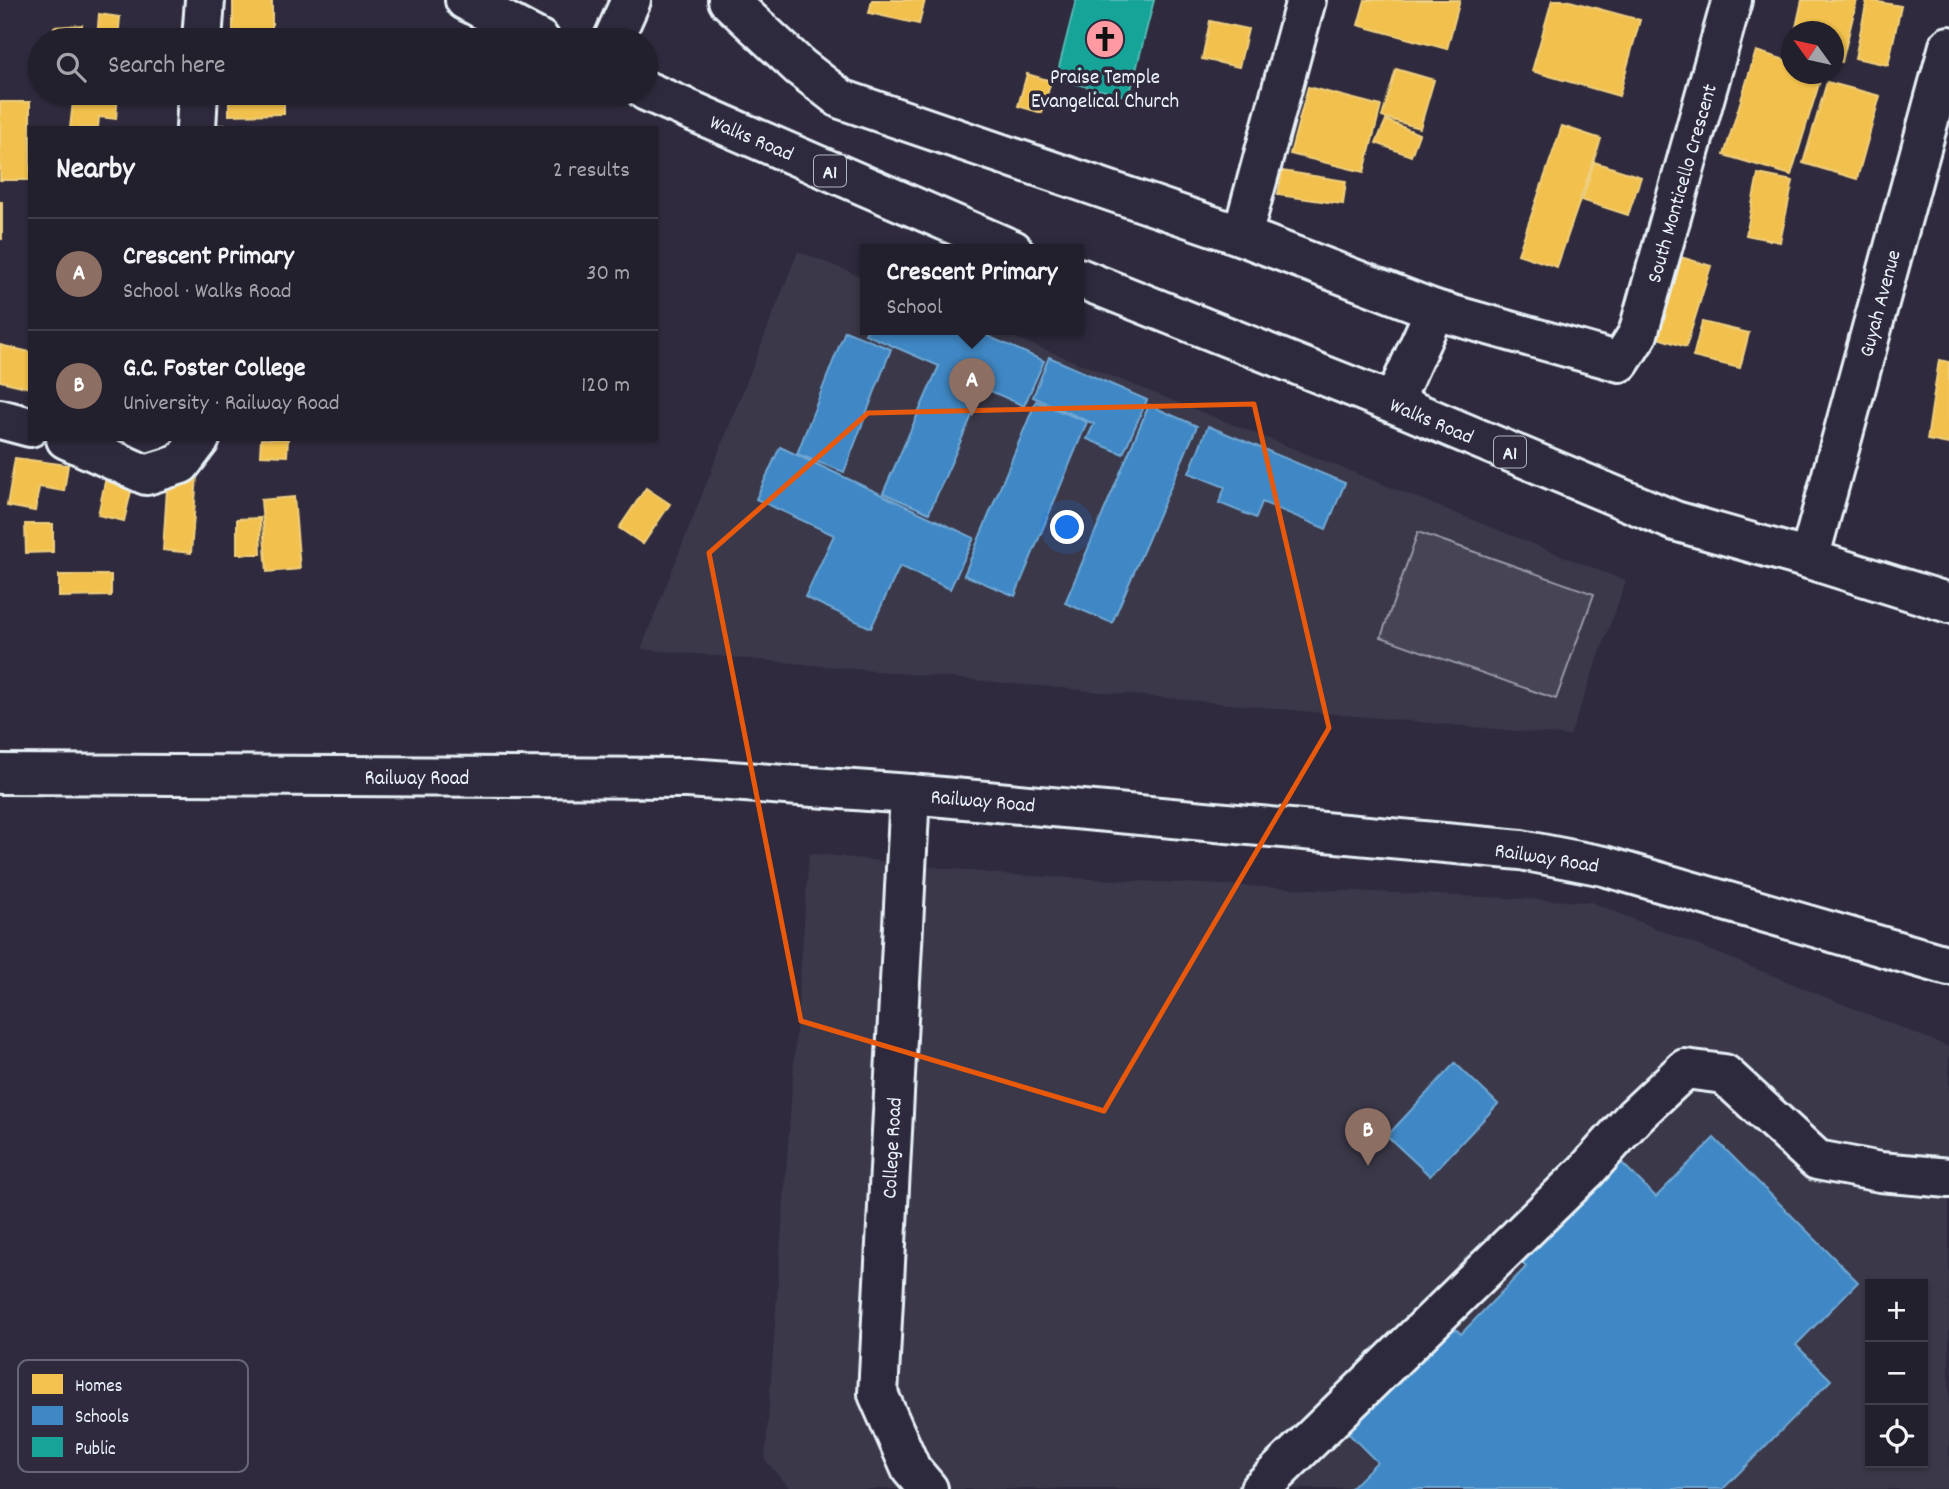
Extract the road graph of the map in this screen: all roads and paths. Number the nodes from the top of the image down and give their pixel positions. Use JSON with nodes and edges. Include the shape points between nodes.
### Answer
{"nodes":[{"id":1,"x":205,"y":0,"type":"edge"},
{"id":2,"x":465,"y":0,"type":"edge"},
{"id":3,"x":631,"y":0,"type":"edge"},
{"id":4,"x":728,"y":0,"type":"edge"},
{"id":5,"x":1306,"y":0,"type":"edge"},
{"id":6,"x":1732,"y":0,"type":"edge"},
{"id":7,"x":203,"y":28,"type":"edge"},
{"id":8,"x":518,"y":28,"type":"edge"},
{"id":9,"x":618,"y":28,"type":"edge"},
{"id":10,"x":1949,"y":46,"type":"edge"},
{"id":11,"x":658,"y":96,"type":"edge"},
{"id":12,"x":197,"y":105,"type":"edge"},
{"id":13,"x":196,"y":126,"type":"edge"},
{"id":14,"x":1242,"y":236,"type":"junction"},
{"id":15,"x":999,"y":244,"type":"edge"},
{"id":16,"x":1084,"y":280,"type":"edge"},
{"id":17,"x":1435,"y":310,"type":"junction"},
{"id":18,"x":1393,"y":403,"type":"junction"},
{"id":19,"x":0,"y":419,"type":"edge"},
{"id":20,"x":28,"y":426,"type":"edge"},
{"id":21,"x":70,"y":441,"type":"edge"},
{"id":22,"x":198,"y":441,"type":"edge"},
{"id":23,"x":1809,"y":559,"type":"junction"},
{"id":24,"x":1949,"y":603,"type":"edge"},
{"id":25,"x":0,"y":775,"type":"edge"},
{"id":26,"x":910,"y":794,"type":"junction"},
{"id":27,"x":1949,"y":966,"type":"edge"},
{"id":28,"x":1949,"y":1178,"type":"edge"},
{"id":29,"x":928,"y":1489,"type":"edge"},
{"id":30,"x":1260,"y":1489,"type":"edge"}],
"edges":[{"from":1,"to":7,"type":"street"},
{"from":2,"to":8,"type":"street"},
{"from":3,"to":9,"type":"street"},
{"from":4,"to":14,"type":"street","via":[[841,99]]},
{"from":5,"to":14,"type":"street"},
{"from":6,"to":17,"type":"street","name":"South Monticello Crescent","via":[[1639,334],[1620,362]]},
{"from":10,"to":23,"type":"street","name":"Guyah Avenue"},
{"from":11,"to":15,"type":"street","name":"Walks Road","number":"A1"},
{"from":12,"to":13,"type":"street"},
{"from":14,"to":17,"type":"street"},
{"from":16,"to":18,"type":"street","name":"Walks Road","number":"A1"},
{"from":17,"to":18,"type":"street"},
{"from":18,"to":23,"type":"street","name":"Walks Road","number":"A1","via":[[1675,521]]},
{"from":19,"to":20,"type":"street"},
{"from":21,"to":22,"type":"street","via":[[146,475],[181,464]]},
{"from":23,"to":24,"type":"street","name":"Walks Road","number":"A1"},
{"from":25,"to":26,"type":"street","name":"Railway Road","via":[[688,778]]},
{"from":26,"to":27,"type":"street","name":"Railway Road","via":[[1521,850],[1604,866]]},
{"from":26,"to":29,"type":"street","name":"College Road","via":[[877,1394],[911,1469]]},
{"from":28,"to":30,"type":"street","via":[[1817,1160],[1724,1074],[1685,1069]]}]}
